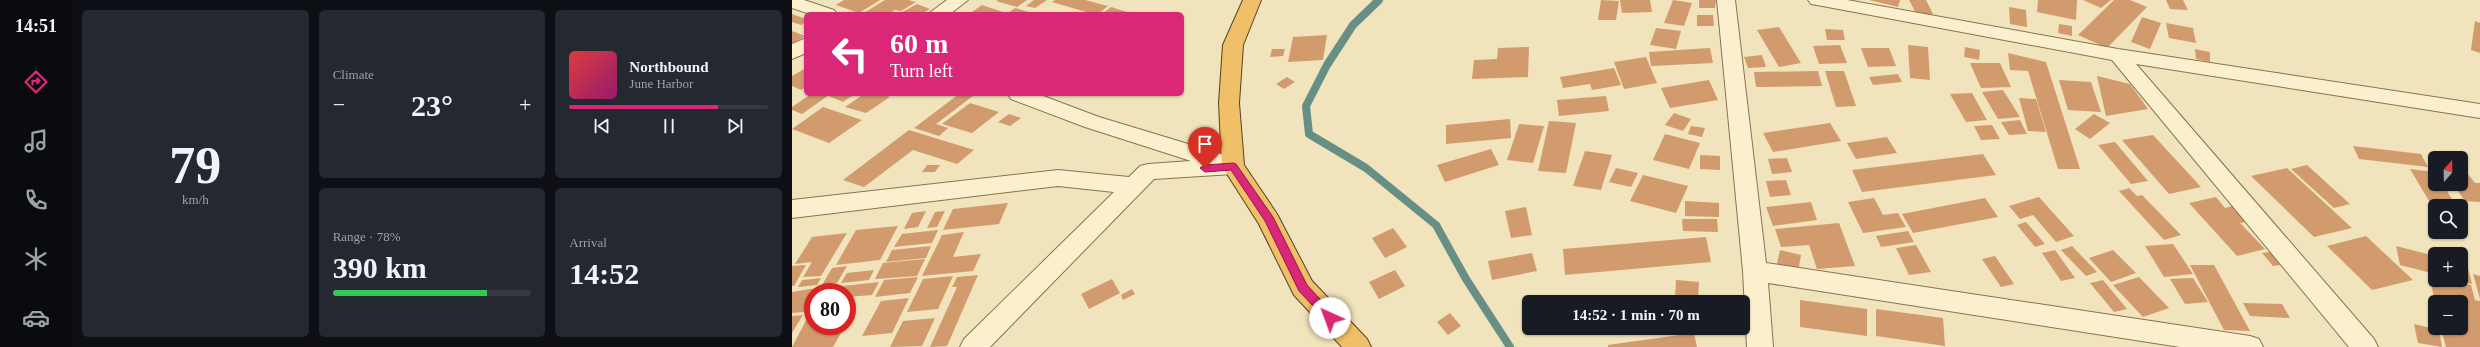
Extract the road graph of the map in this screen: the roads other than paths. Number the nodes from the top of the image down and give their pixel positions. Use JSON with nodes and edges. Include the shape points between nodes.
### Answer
{"nodes":[{"id":1,"x":959,"y":0,"type":"edge"},
{"id":2,"x":1252,"y":0,"type":"edge"},
{"id":3,"x":1726,"y":0,"type":"edge"},
{"id":4,"x":1817,"y":0,"type":"edge"},
{"id":5,"x":792,"y":2,"type":"edge"},
{"id":6,"x":822,"y":12,"type":"edge"},
{"id":7,"x":940,"y":12,"type":"edge"},
{"id":8,"x":804,"y":45,"type":"edge"},
{"id":9,"x":792,"y":53,"type":"edge"},
{"id":10,"x":2118,"y":55,"type":"junction"},
{"id":11,"x":1023,"y":96,"type":"edge"},
{"id":12,"x":2480,"y":111,"type":"edge"},
{"id":13,"x":1233,"y":166,"type":"junction"},
{"id":14,"x":1134,"y":186,"type":"junction"},
{"id":15,"x":792,"y":209,"type":"edge"},
{"id":16,"x":1755,"y":271,"type":"junction"},
{"id":17,"x":973,"y":347,"type":"edge"},
{"id":18,"x":1358,"y":347,"type":"edge"},
{"id":19,"x":1760,"y":347,"type":"edge"},
{"id":20,"x":2250,"y":347,"type":"edge"},
{"id":21,"x":2365,"y":347,"type":"edge"}],
"edges":[{"from":1,"to":7,"type":"street"},
{"from":2,"to":13,"type":"highway","via":[[1233,45],[1229,103]]},
{"from":3,"to":16,"type":"street"},
{"from":4,"to":10,"type":"street"},
{"from":5,"to":6,"type":"street"},
{"from":8,"to":9,"type":"street"},
{"from":10,"to":12,"type":"street"},
{"from":10,"to":21,"type":"street"},
{"from":11,"to":13,"type":"street","via":[[1092,122]]},
{"from":13,"to":14,"type":"street","via":[[1148,172]]},
{"from":13,"to":18,"type":"highway","via":[[1269,220],[1303,288]]},
{"from":14,"to":15,"type":"street","via":[[1058,178]]},
{"from":14,"to":17,"type":"street"},
{"from":16,"to":19,"type":"street"},
{"from":16,"to":20,"type":"street"}]}
